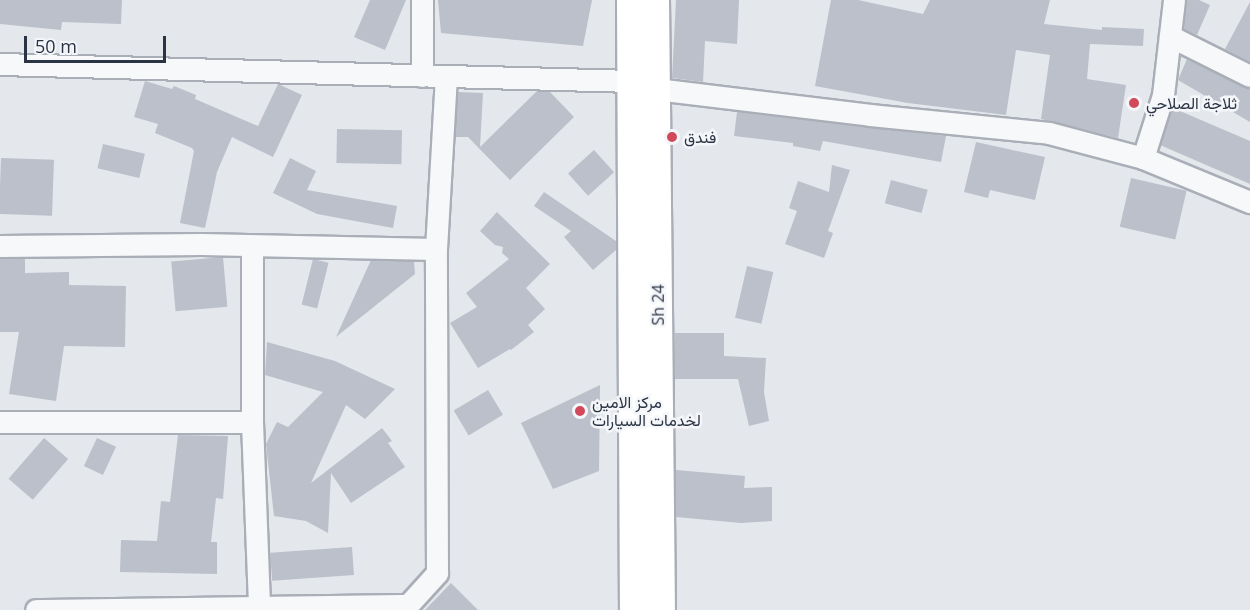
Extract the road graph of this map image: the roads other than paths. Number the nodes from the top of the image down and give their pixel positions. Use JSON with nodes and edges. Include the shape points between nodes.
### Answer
{"nodes":[{"id":1,"x":422,"y":0,"type":"edge"},
{"id":2,"x":632,"y":0,"type":"edge"},
{"id":3,"x":654,"y":0,"type":"edge"},
{"id":4,"x":1174,"y":0,"type":"edge"},
{"id":5,"x":1170,"y":36,"type":"junction"},
{"id":6,"x":0,"y":64,"type":"edge"},
{"id":7,"x":422,"y":76,"type":"junction"},
{"id":8,"x":446,"y":76,"type":"junction"},
{"id":9,"x":1250,"y":76,"type":"edge"},
{"id":10,"x":644,"y":85,"type":"junction"},
{"id":11,"x":1143,"y":158,"type":"junction"},
{"id":12,"x":1250,"y":202,"type":"edge"},
{"id":13,"x":0,"y":246,"type":"edge"},
{"id":14,"x":252,"y":246,"type":"junction"},
{"id":15,"x":436,"y":249,"type":"junction"},
{"id":16,"x":0,"y":422,"type":"edge"},
{"id":17,"x":252,"y":422,"type":"junction"},
{"id":18,"x":259,"y":607,"type":"junction"},
{"id":19,"x":36,"y":610,"type":"edge"},
{"id":20,"x":70,"y":610,"type":"edge"},
{"id":21,"x":635,"y":610,"type":"edge"},
{"id":22,"x":660,"y":610,"type":"edge"}],
"edges":[{"from":1,"to":7,"type":"street"},
{"from":2,"to":10,"type":"street","name":"Sh 24"},
{"from":3,"to":10,"type":"street","name":"Sh 24"},
{"from":4,"to":5,"type":"street"},
{"from":5,"to":9,"type":"street"},
{"from":5,"to":11,"type":"street","via":[[1163,95]]},
{"from":6,"to":7,"type":"street"},
{"from":7,"to":8,"type":"street"},
{"from":8,"to":10,"type":"street"},
{"from":8,"to":15,"type":"street"},
{"from":10,"to":11,"type":"street","via":[[870,115],[1048,133]]},
{"from":10,"to":21,"type":"street","name":"Sh 24"},
{"from":10,"to":22,"type":"street","name":"Sh 24"},
{"from":11,"to":12,"type":"street"},
{"from":13,"to":14,"type":"street"},
{"from":14,"to":15,"type":"street"},
{"from":14,"to":17,"type":"street"},
{"from":15,"to":18,"type":"street","via":[[437,573],[408,604]]},
{"from":16,"to":17,"type":"street"},
{"from":17,"to":18,"type":"street"},
{"from":18,"to":20,"type":"street"},
{"from":19,"to":20,"type":"street"}]}
